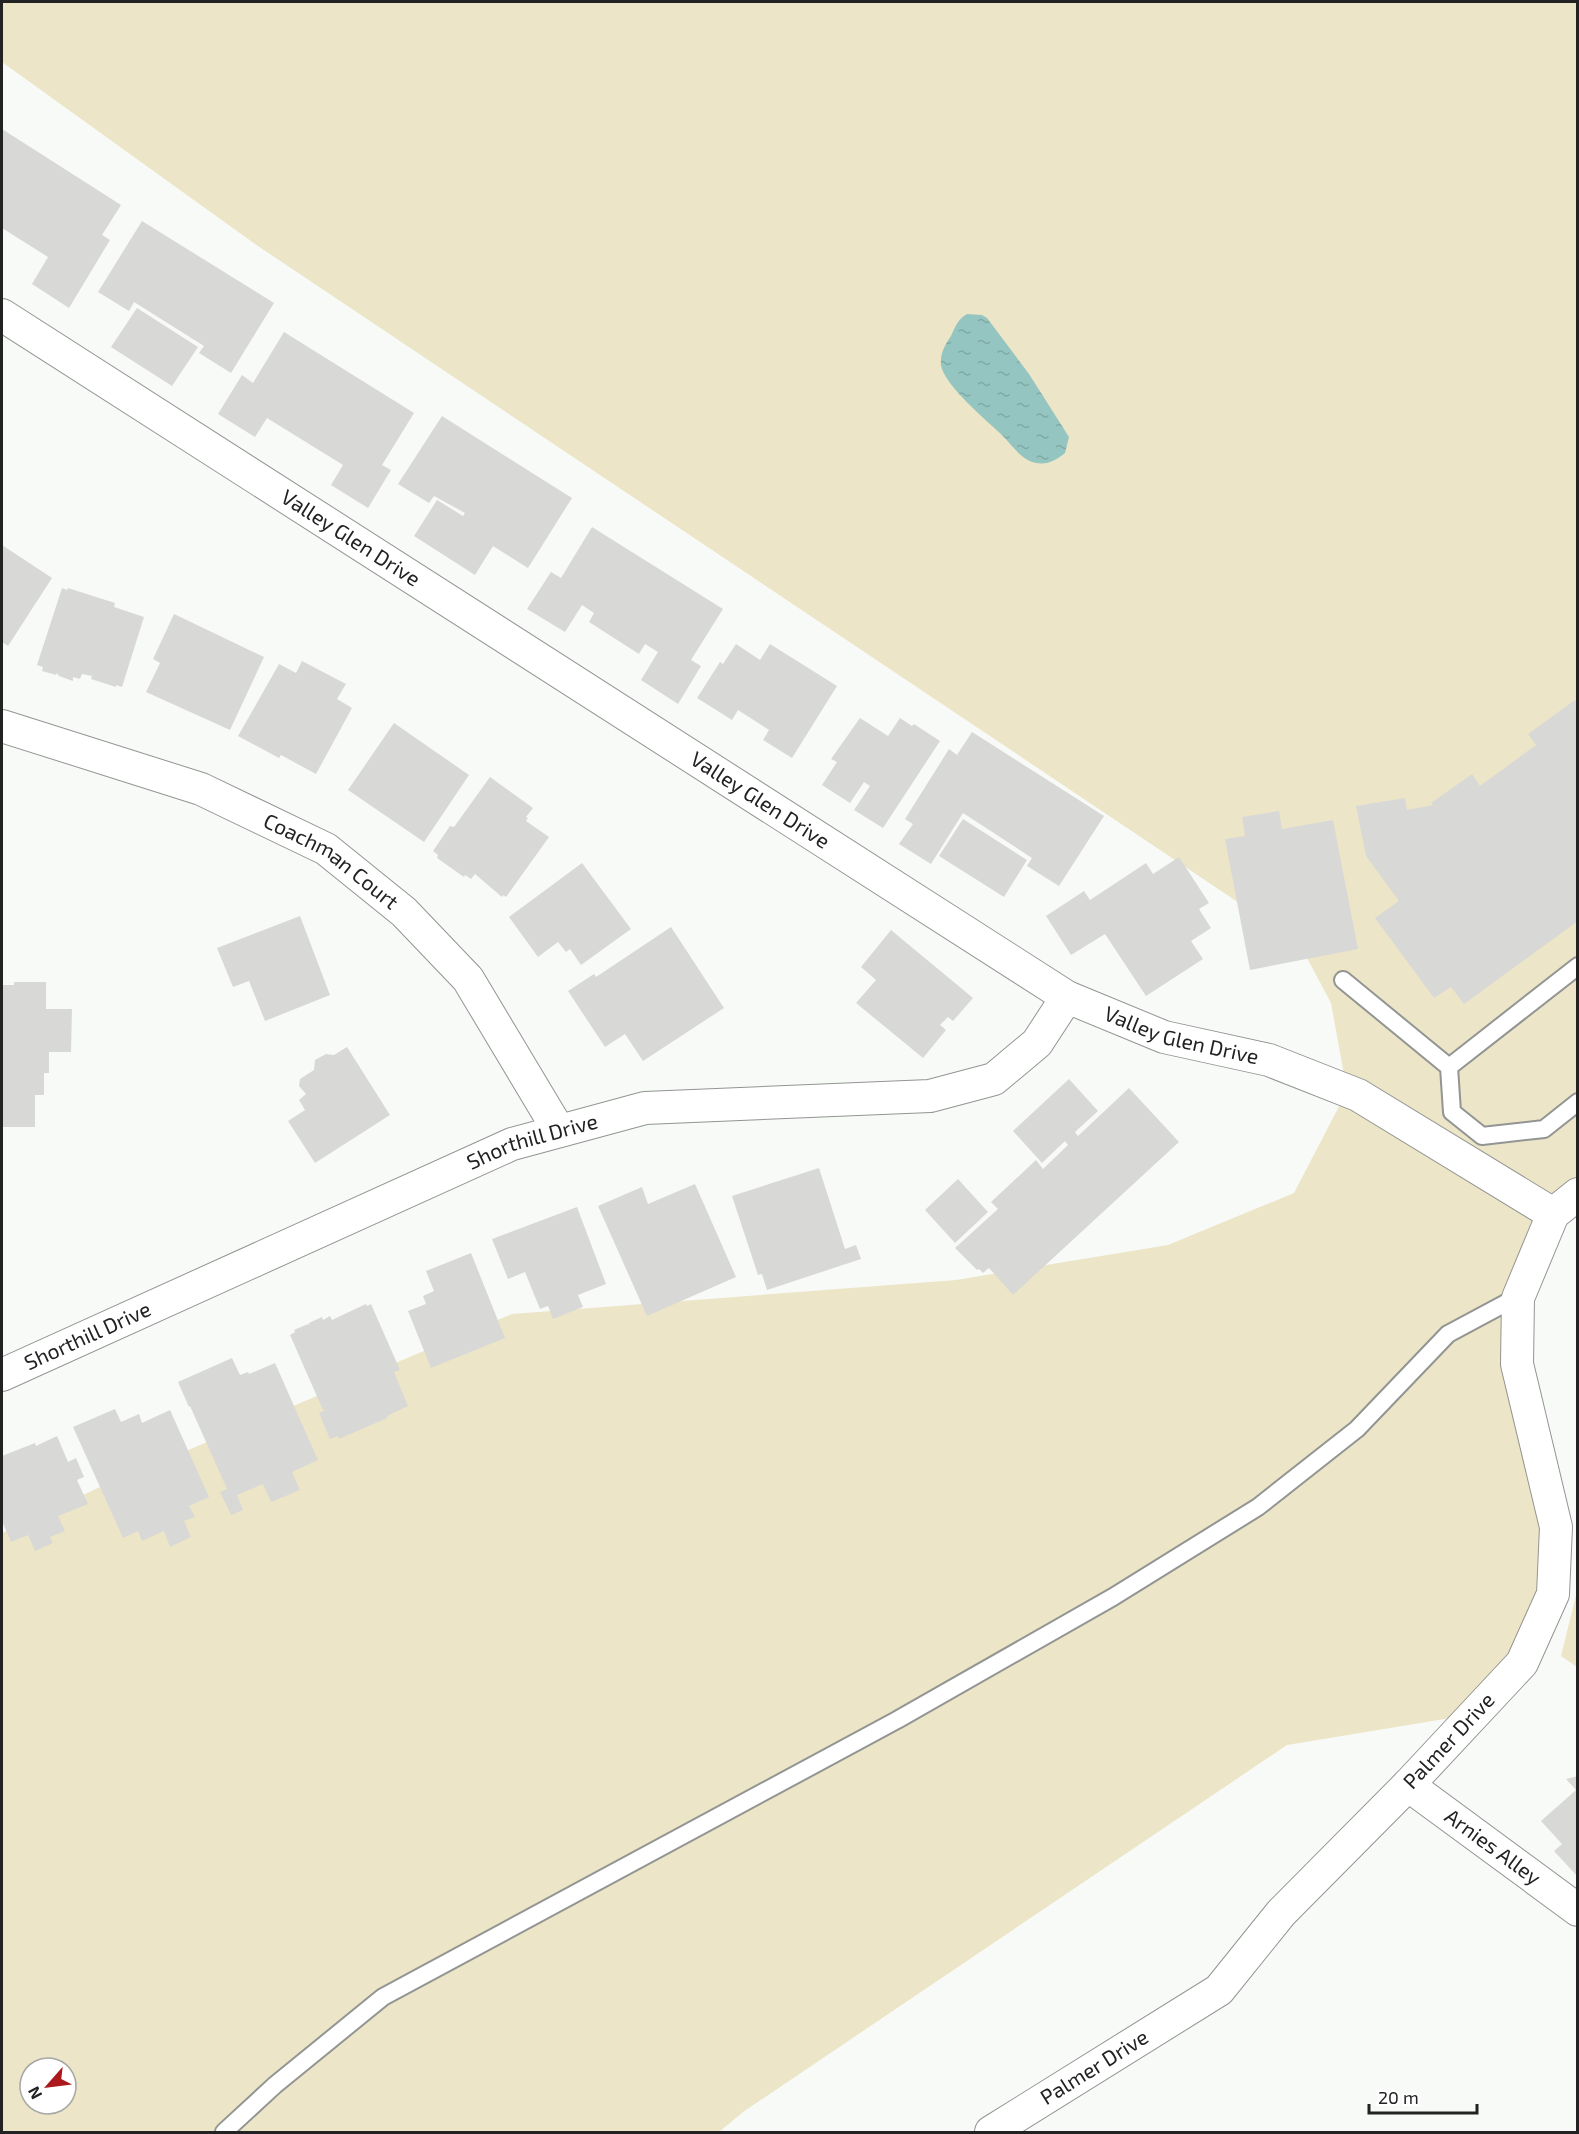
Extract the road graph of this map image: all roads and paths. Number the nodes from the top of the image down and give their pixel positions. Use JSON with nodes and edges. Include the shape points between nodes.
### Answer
{"nodes":[{"id":1,"x":2,"y":315,"type":"edge"},
{"id":2,"x":2,"y":726,"type":"edge"},
{"id":3,"x":1578,"y":966,"type":"edge"},
{"id":4,"x":1343,"y":981,"type":"dead end"},
{"id":5,"x":1067,"y":997,"type":"junction"},
{"id":6,"x":1449,"y":1067,"type":"junction"},
{"id":7,"x":1578,"y":1102,"type":"edge"},
{"id":8,"x":560,"y":1131,"type":"junction"},
{"id":9,"x":1578,"y":1194,"type":"edge"},
{"id":10,"x":1553,"y":1214,"type":"junction"},
{"id":11,"x":1519,"y":1296,"type":"junction"},
{"id":12,"x":2,"y":1375,"type":"edge"},
{"id":13,"x":1408,"y":1785,"type":"junction"},
{"id":14,"x":1578,"y":1910,"type":"edge"},
{"id":15,"x":224,"y":2133,"type":"edge"},
{"id":16,"x":991,"y":2133,"type":"edge"}],
"edges":[{"from":1,"to":5,"type":"street","name":"Valley Glen Drive"},
{"from":2,"to":8,"type":"street","name":"Coachman Court","via":[[201,789],[326,849],[404,912],[468,979]]},
{"from":3,"to":6,"type":"lane"},
{"from":4,"to":6,"type":"lane"},
{"from":5,"to":8,"type":"street","name":"Shorthill Drive","via":[[1037,1043],[994,1079],[930,1096],[645,1107]]},
{"from":5,"to":10,"type":"street","name":"Valley Glen Drive","via":[[1164,1037],[1269,1060],[1341,1087]]},
{"from":6,"to":7,"type":"lane","via":[[1452,1112],[1482,1136],[1544,1129]]},
{"from":8,"to":12,"type":"street","name":"Shorthill Drive","via":[[512,1144]]},
{"from":9,"to":10,"type":"street","name":"Palmer Drive"},
{"from":10,"to":11,"type":"street","name":"Palmer Drive"},
{"from":11,"to":13,"type":"street","name":"Palmer Drive","via":[[1517,1365],[1556,1527],[1553,1594],[1522,1663]]},
{"from":11,"to":15,"type":"lane","via":[[1448,1334],[1358,1429],[1258,1507],[1113,1597],[897,1720],[383,1997],[275,2085]]},
{"from":13,"to":14,"type":"street","name":"Arnies Alley"},
{"from":13,"to":16,"type":"street","name":"Palmer Drive","via":[[1281,1913],[1219,1990]]}]}
